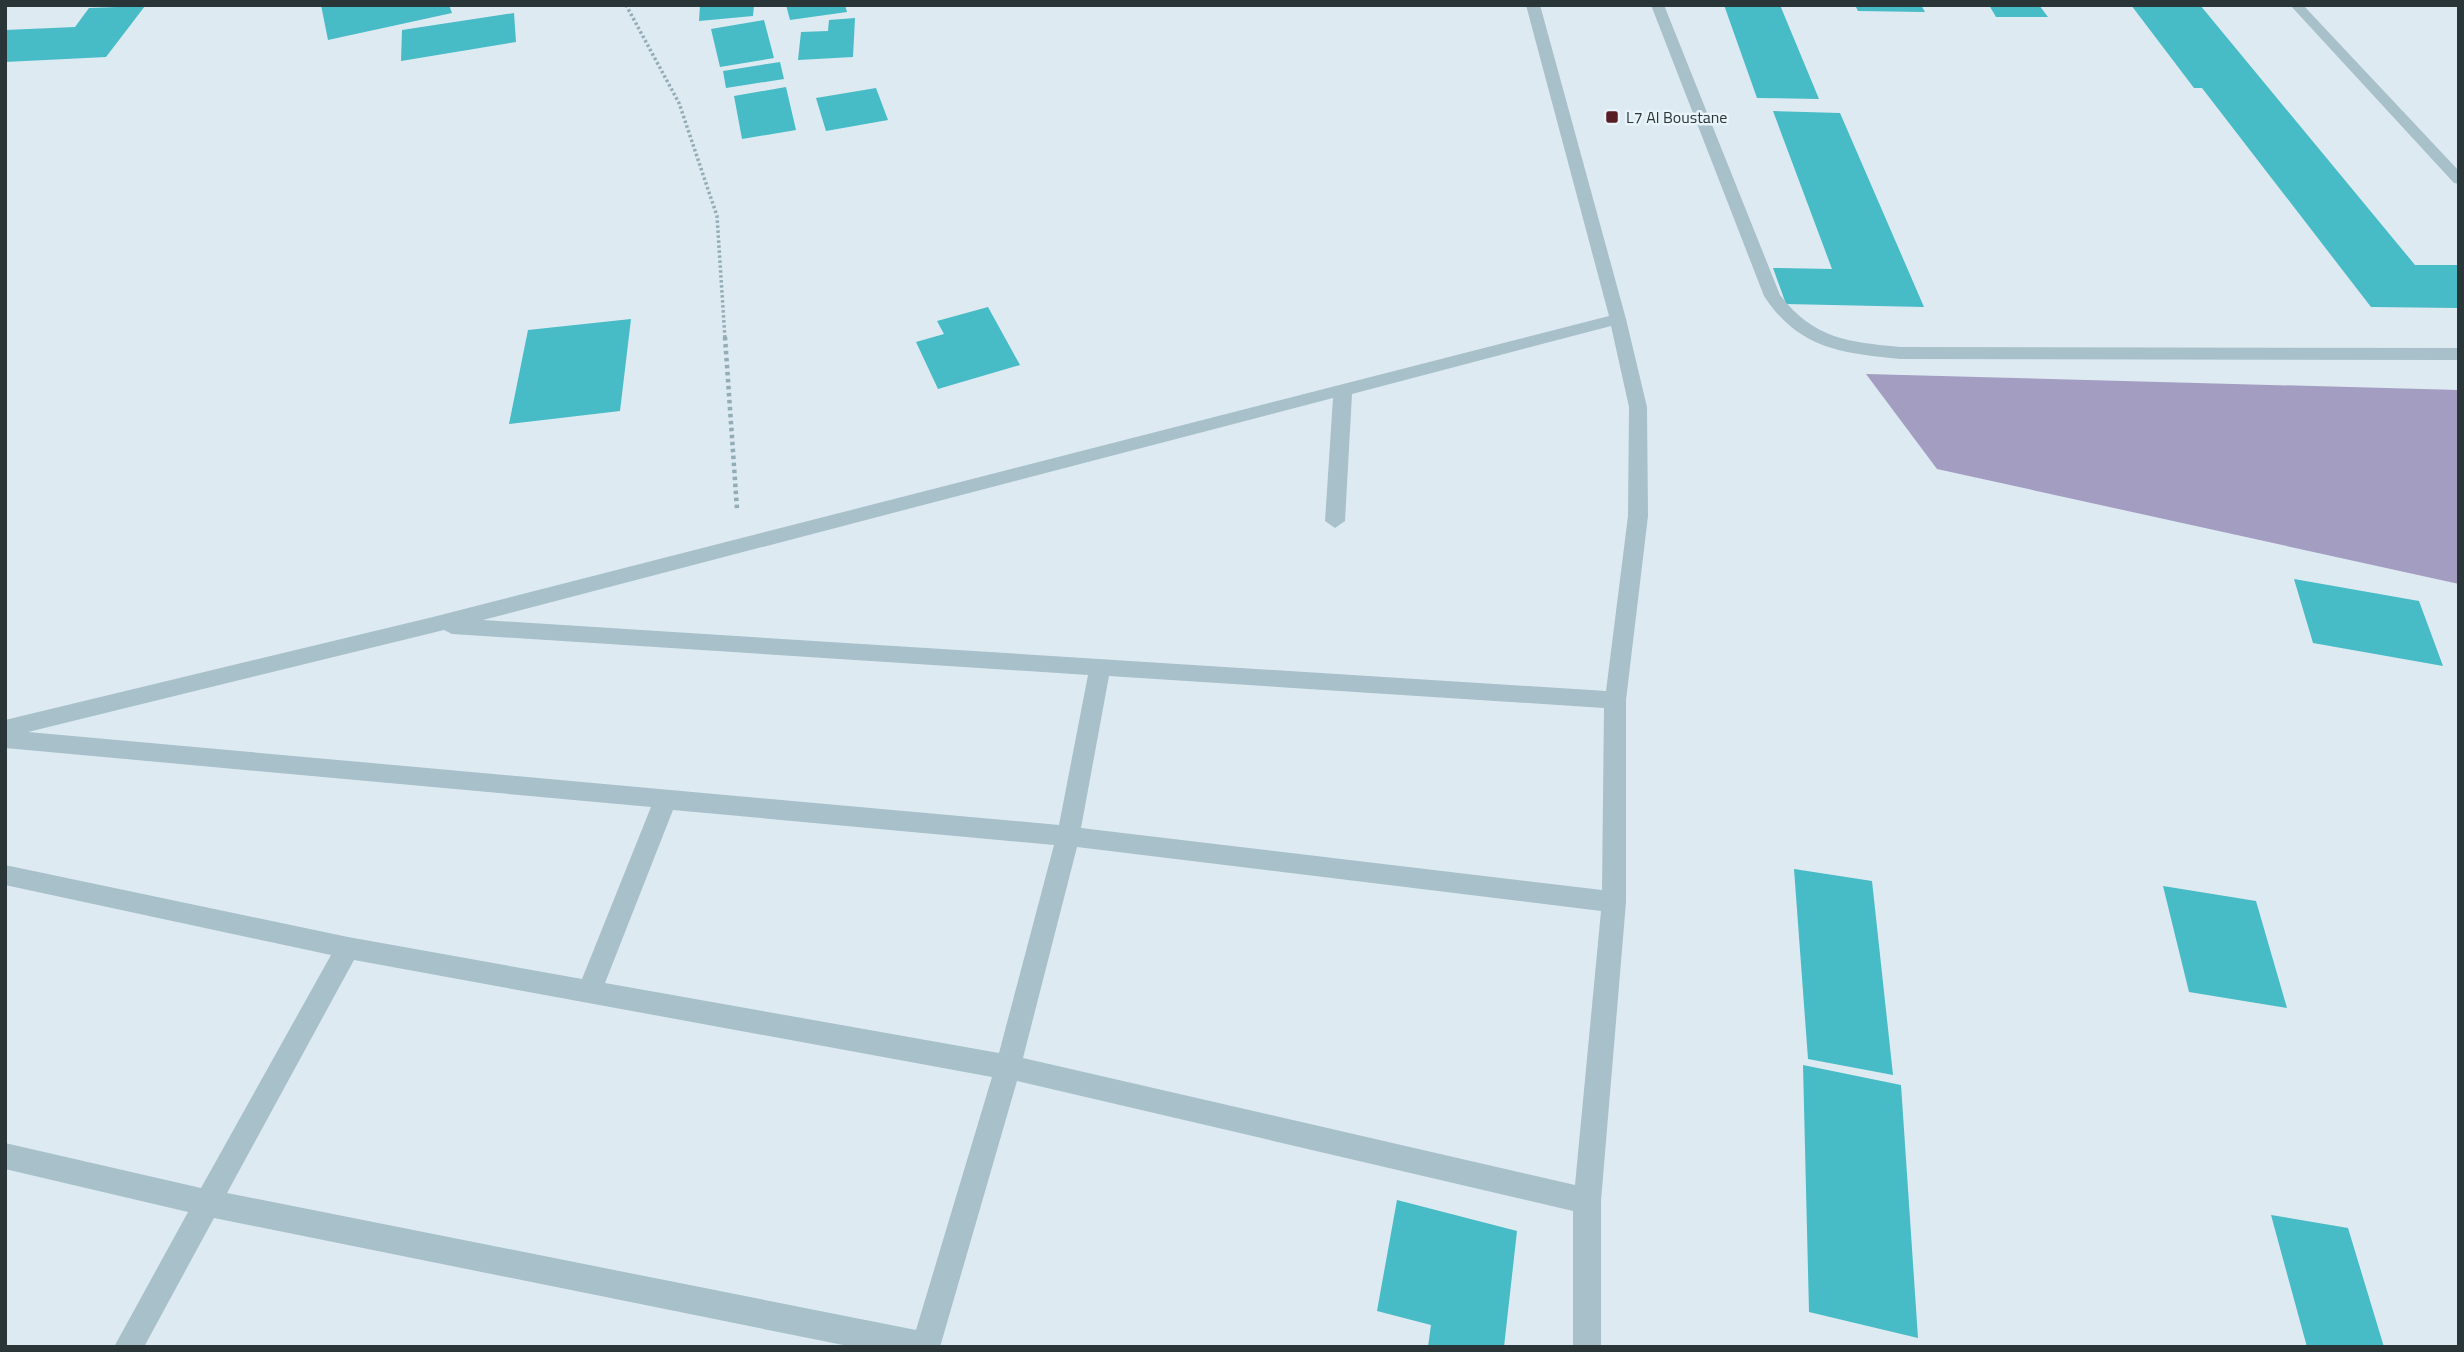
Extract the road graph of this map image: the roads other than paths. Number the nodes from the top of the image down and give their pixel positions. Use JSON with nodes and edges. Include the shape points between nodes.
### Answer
{"nodes":[{"id":1,"x":1533,"y":5,"type":"edge"},
{"id":2,"x":1657,"y":5,"type":"edge"},
{"id":3,"x":2296,"y":5,"type":"edge"},
{"id":4,"x":2459,"y":180,"type":"edge"},
{"id":5,"x":1618,"y":320,"type":"junction"},
{"id":6,"x":2459,"y":354,"type":"edge"},
{"id":7,"x":1343,"y":388,"type":"junction"},
{"id":8,"x":1335,"y":522,"type":"dead end"},
{"id":9,"x":433,"y":625,"type":"junction"},
{"id":10,"x":1100,"y":669,"type":"junction"},
{"id":11,"x":1615,"y":700,"type":"junction"},
{"id":12,"x":5,"y":729,"type":"edge"},
{"id":13,"x":5,"y":739,"type":"edge"},
{"id":14,"x":665,"y":800,"type":"junction"},
{"id":15,"x":1068,"y":836,"type":"junction"},
{"id":16,"x":5,"y":875,"type":"edge"},
{"id":17,"x":1614,"y":902,"type":"junction"},
{"id":18,"x":348,"y":948,"type":"junction"},
{"id":19,"x":589,"y":992,"type":"junction"},
{"id":20,"x":1008,"y":1068,"type":"junction"},
{"id":21,"x":5,"y":1156,"type":"edge"},
{"id":22,"x":1587,"y":1201,"type":"junction"},
{"id":23,"x":208,"y":1203,"type":"junction"},
{"id":24,"x":128,"y":1347,"type":"edge"},
{"id":25,"x":925,"y":1347,"type":"edge"},
{"id":26,"x":1587,"y":1347,"type":"edge"}],
"edges":[{"from":1,"to":5,"type":"street"},
{"from":2,"to":6,"type":"street","via":[[1772,296],[1797,328],[1822,339],[1900,353]]},
{"from":3,"to":4,"type":"street"},
{"from":5,"to":7,"type":"street"},
{"from":5,"to":11,"type":"street","via":[[1638,407],[1638,516]]},
{"from":7,"to":8,"type":"street"},
{"from":7,"to":9,"type":"street"},
{"from":9,"to":10,"type":"street"},
{"from":9,"to":12,"type":"street"},
{"from":10,"to":11,"type":"street"},
{"from":10,"to":15,"type":"street"},
{"from":11,"to":17,"type":"street"},
{"from":13,"to":14,"type":"street"},
{"from":14,"to":15,"type":"street"},
{"from":14,"to":19,"type":"street"},
{"from":15,"to":17,"type":"street"},
{"from":15,"to":20,"type":"street"},
{"from":16,"to":18,"type":"street"},
{"from":17,"to":22,"type":"street"},
{"from":18,"to":19,"type":"street"},
{"from":18,"to":23,"type":"street"},
{"from":19,"to":20,"type":"street"},
{"from":20,"to":22,"type":"street"},
{"from":20,"to":25,"type":"street"},
{"from":21,"to":23,"type":"street"},
{"from":22,"to":26,"type":"street"},
{"from":23,"to":24,"type":"street"},
{"from":23,"to":25,"type":"street"}]}
